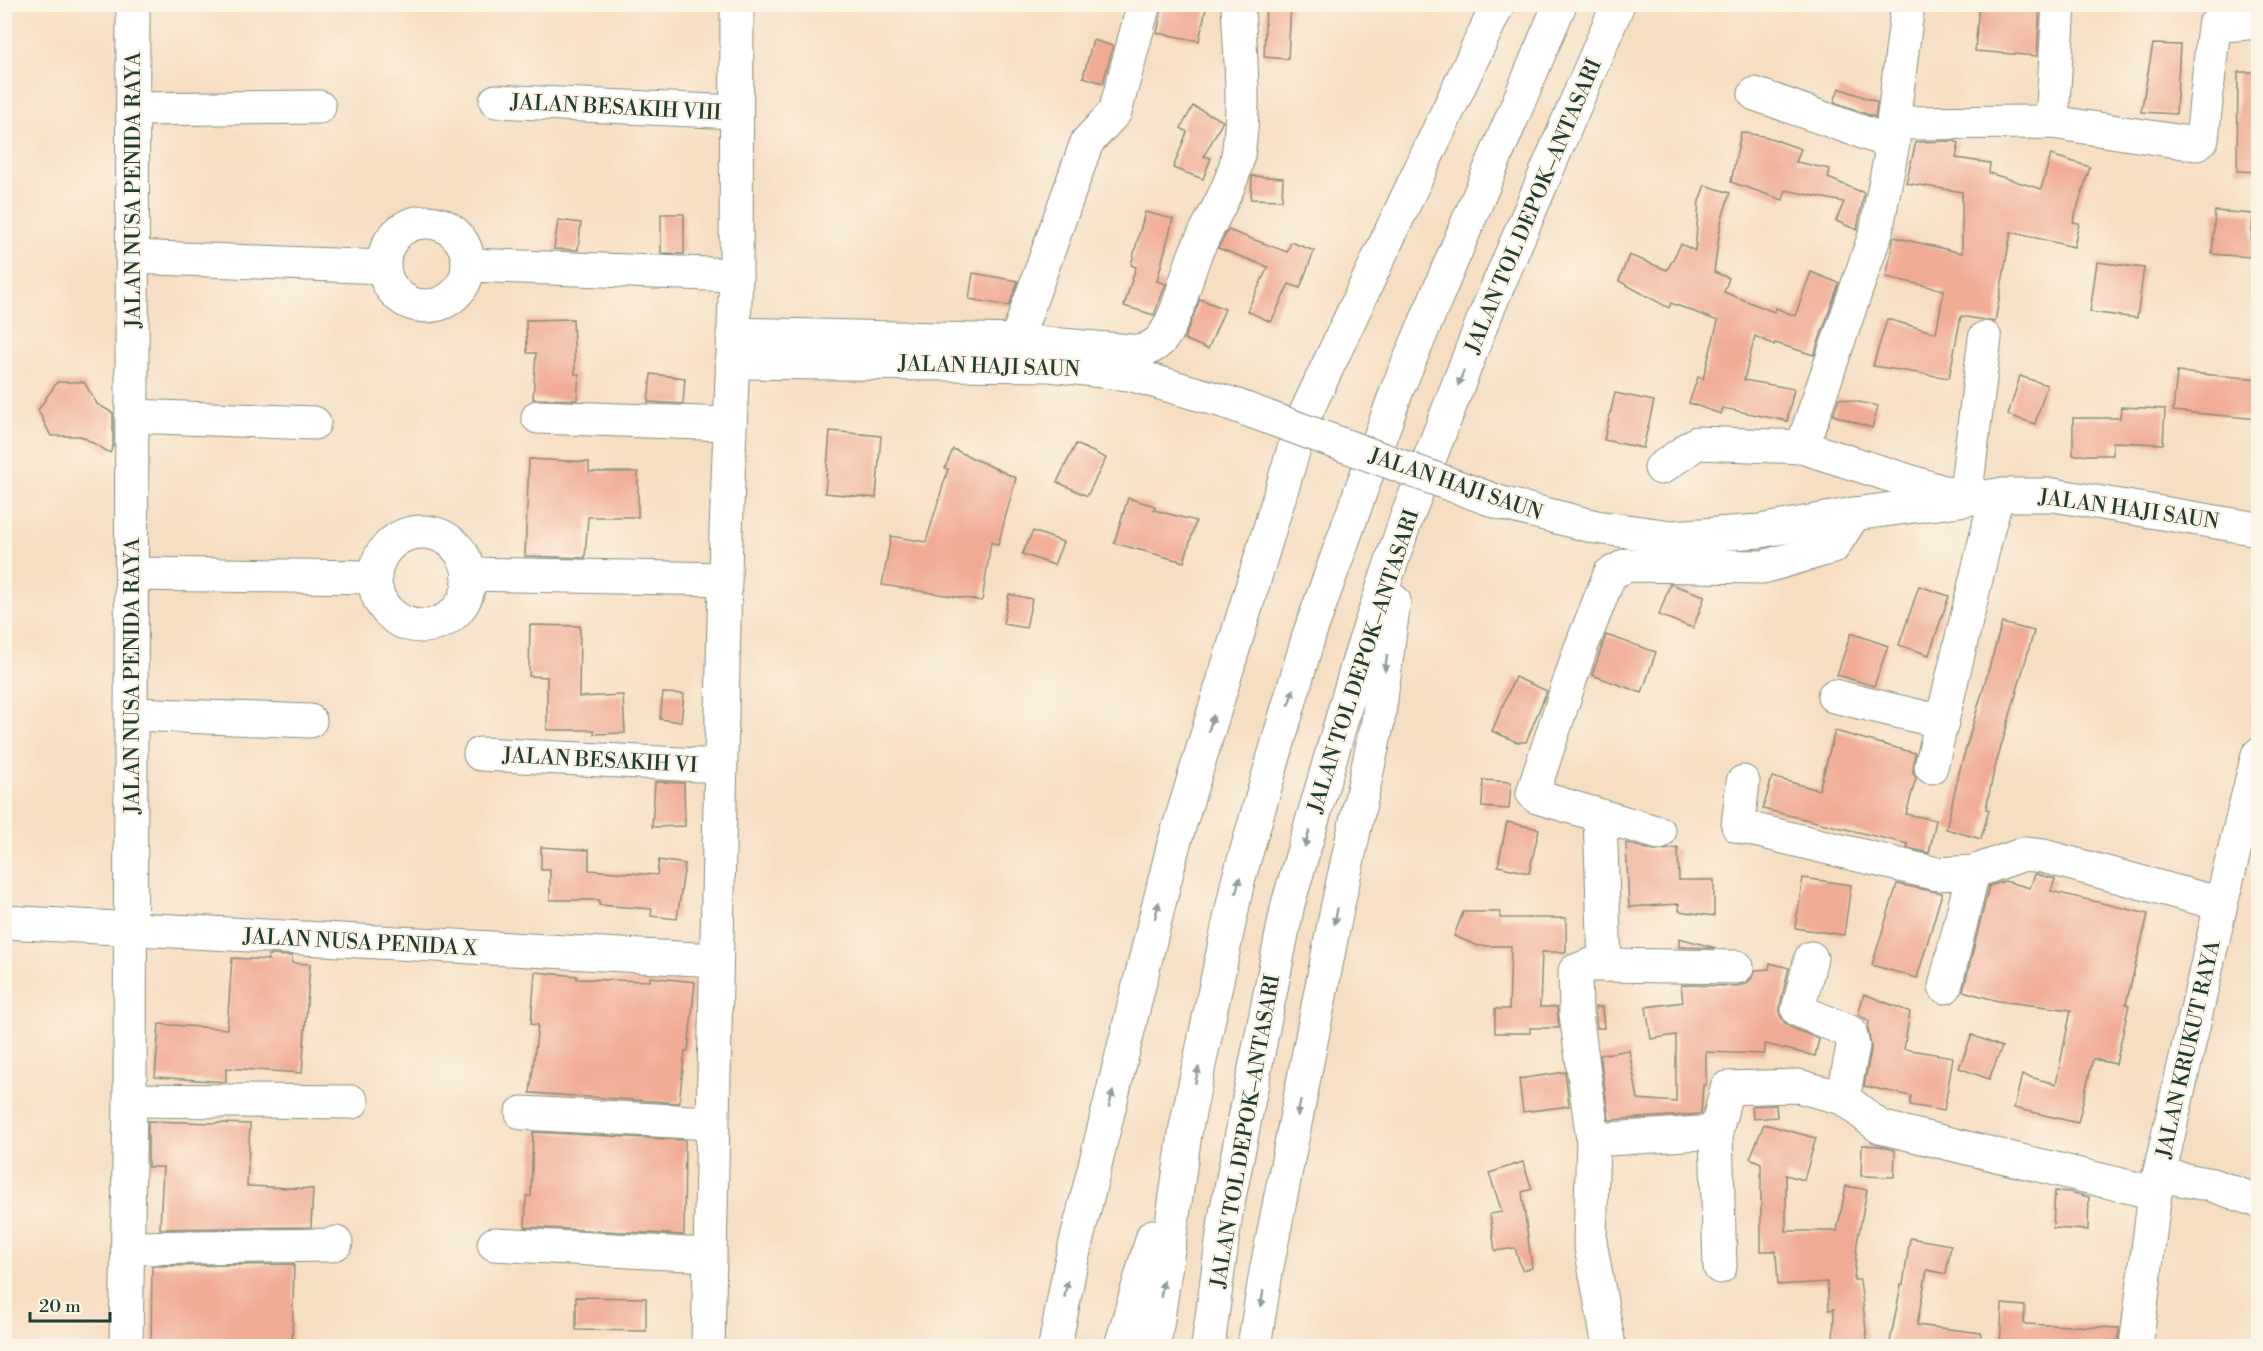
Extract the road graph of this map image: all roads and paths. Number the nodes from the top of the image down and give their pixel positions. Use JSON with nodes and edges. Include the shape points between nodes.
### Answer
{"nodes":[{"id":1,"x":133,"y":4,"type":"edge"},
{"id":2,"x":737,"y":4,"type":"edge"},
{"id":3,"x":1144,"y":4,"type":"edge"},
{"id":4,"x":1238,"y":4,"type":"edge"},
{"id":5,"x":1498,"y":4,"type":"edge"},
{"id":6,"x":1560,"y":4,"type":"edge"},
{"id":7,"x":1618,"y":4,"type":"edge"},
{"id":8,"x":1908,"y":4,"type":"edge"},
{"id":9,"x":2060,"y":4,"type":"edge"},
{"id":10,"x":2259,"y":22,"type":"edge"},
{"id":11,"x":1755,"y":94,"type":"dead end"},
{"id":12,"x":496,"y":101,"type":"dead end"},
{"id":13,"x":319,"y":107,"type":"dead end"},
{"id":14,"x":133,"y":109,"type":"junction"},
{"id":15,"x":736,"y":112,"type":"junction"},
{"id":16,"x":2052,"y":122,"type":"junction"},
{"id":17,"x":1893,"y":133,"type":"junction"},
{"id":18,"x":133,"y":257,"type":"junction"},
{"id":19,"x":468,"y":265,"type":"junction"},
{"id":20,"x":384,"y":267,"type":"junction"},
{"id":21,"x":736,"y":275,"type":"junction"},
{"id":22,"x":1985,"y":338,"type":"dead end"},
{"id":23,"x":1016,"y":341,"type":"junction"},
{"id":24,"x":732,"y":348,"type":"junction"},
{"id":25,"x":132,"y":416,"type":"junction"},
{"id":26,"x":538,"y":417,"type":"dead end"},
{"id":27,"x":314,"y":423,"type":"dead end"},
{"id":28,"x":729,"y":424,"type":"junction"},
{"id":29,"x":1802,"y":447,"type":"junction"},
{"id":30,"x":1661,"y":468,"type":"dead end"},
{"id":31,"x":1998,"y":495,"type":"junction"},
{"id":32,"x":1965,"y":499,"type":"junction"},
{"id":33,"x":1854,"y":514,"type":"junction"},
{"id":34,"x":1405,"y":522,"type":"junction"},
{"id":35,"x":2259,"y":529,"type":"edge"},
{"id":36,"x":132,"y":574,"type":"junction"},
{"id":37,"x":469,"y":574,"type":"junction"},
{"id":38,"x":374,"y":577,"type":"junction"},
{"id":39,"x":725,"y":579,"type":"junction"},
{"id":40,"x":1834,"y":696,"type":"dead end"},
{"id":41,"x":132,"y":714,"type":"junction"},
{"id":42,"x":310,"y":721,"type":"dead end"},
{"id":43,"x":1942,"y":722,"type":"junction"},
{"id":44,"x":480,"y":754,"type":"dead end"},
{"id":45,"x":2259,"y":755,"type":"edge"},
{"id":46,"x":720,"y":766,"type":"junction"},
{"id":47,"x":1931,"y":767,"type":"dead end"},
{"id":48,"x":1743,"y":782,"type":"dead end"},
{"id":49,"x":1600,"y":816,"type":"junction"},
{"id":50,"x":1659,"y":833,"type":"dead end"},
{"id":51,"x":2247,"y":854,"type":"edge"},
{"id":52,"x":1973,"y":872,"type":"junction"},
{"id":53,"x":2221,"y":904,"type":"junction"},
{"id":54,"x":4,"y":922,"type":"edge"},
{"id":55,"x":131,"y":929,"type":"junction"},
{"id":56,"x":1811,"y":958,"type":"dead end"},
{"id":57,"x":716,"y":960,"type":"junction"},
{"id":58,"x":1605,"y":965,"type":"junction"},
{"id":59,"x":1737,"y":967,"type":"dead end"},
{"id":60,"x":1945,"y":987,"type":"dead end"},
{"id":61,"x":1843,"y":1098,"type":"junction"},
{"id":62,"x":130,"y":1100,"type":"junction"},
{"id":63,"x":352,"y":1102,"type":"dead end"},
{"id":64,"x":522,"y":1113,"type":"dead end"},
{"id":65,"x":711,"y":1124,"type":"junction"},
{"id":66,"x":1186,"y":1126,"type":"junction"},
{"id":67,"x":1716,"y":1132,"type":"junction"},
{"id":68,"x":1593,"y":1140,"type":"junction"},
{"id":69,"x":2259,"y":1175,"type":"edge"},
{"id":70,"x":2157,"y":1184,"type":"junction"},
{"id":71,"x":2212,"y":1185,"type":"junction"},
{"id":72,"x":2259,"y":1201,"type":"edge"},
{"id":73,"x":336,"y":1243,"type":"dead end"},
{"id":74,"x":494,"y":1244,"type":"dead end"},
{"id":75,"x":129,"y":1248,"type":"junction"},
{"id":76,"x":709,"y":1256,"type":"junction"},
{"id":77,"x":1720,"y":1267,"type":"dead end"},
{"id":78,"x":126,"y":1347,"type":"edge"},
{"id":79,"x":708,"y":1347,"type":"edge"},
{"id":80,"x":1054,"y":1347,"type":"edge"},
{"id":81,"x":1121,"y":1347,"type":"edge"},
{"id":82,"x":1154,"y":1347,"type":"edge"},
{"id":83,"x":1208,"y":1347,"type":"edge"},
{"id":84,"x":1254,"y":1347,"type":"edge"},
{"id":85,"x":1609,"y":1347,"type":"edge"},
{"id":86,"x":2136,"y":1347,"type":"edge"}],
"edges":[{"from":1,"to":14,"type":"main road","name":"JALAN NUSA PENIDA RAYA"},
{"from":2,"to":15,"type":"main road"},
{"from":3,"to":23,"type":"main road","via":[[1115,112],[1087,142]]},
{"from":4,"to":23,"type":"main road","via":[[1238,156],[1163,337],[1141,352]]},
{"from":80,"to":5,"type":"main road","one_way":true,"via":[[1173,847],[1303,419]]},
{"from":66,"to":6,"type":"main road","one_way":true,"via":[[1238,881],[1309,635],[1396,390]]},
{"from":7,"to":34,"type":"main road","name":"JALAN TOL DEPOK–ANTASARI","one_way":true,"via":[[1482,323]]},
{"from":8,"to":17,"type":"main road"},
{"from":9,"to":16,"type":"main road"},
{"from":10,"to":16,"type":"main road","via":[[2219,25],[2212,30],[2200,142],[2196,144]]},
{"from":11,"to":17,"type":"main road"},
{"from":12,"to":15,"type":"main road","name":"JALAN BESAKIH VIII"},
{"from":13,"to":14,"type":"main road"},
{"from":14,"to":18,"type":"main road","name":"JALAN NUSA PENIDA RAYA"},
{"from":15,"to":21,"type":"main road"},
{"from":16,"to":17,"type":"main road"},
{"from":17,"to":29,"type":"main road","via":[[1876,232]]},
{"from":18,"to":20,"type":"main road"},
{"from":18,"to":25,"type":"main road","name":"JALAN NUSA PENIDA RAYA"},
{"from":19,"to":20,"type":"main road","via":[[460,289],[439,303],[427,305],[408,301],[393,290]]},
{"from":19,"to":20,"type":"main road","via":[[458,237],[432,222],[403,228],[392,238],[385,252]]},
{"from":19,"to":21,"type":"main road"},
{"from":21,"to":24,"type":"main road"},
{"from":22,"to":32,"type":"main road"},
{"from":23,"to":24,"type":"main road"},
{"from":24,"to":28,"type":"main road"},
{"from":24,"to":33,"type":"main road","name":"JALAN HAJI SAUN","bridge":true,"via":[[1050,365],[1129,374],[1229,403],[1501,503],[1596,527],[1672,537],[1760,531]]},
{"from":25,"to":27,"type":"main road"},
{"from":25,"to":36,"type":"main road","name":"JALAN NUSA PENIDA RAYA"},
{"from":26,"to":28,"type":"main road"},
{"from":28,"to":39,"type":"main road"},
{"from":29,"to":30,"type":"main road","via":[[1697,443]]},
{"from":29,"to":32,"type":"main road"},
{"from":31,"to":32,"type":"main road","name":"JALAN HAJI SAUN"},
{"from":31,"to":35,"type":"main road","name":"JALAN HAJI SAUN","via":[[2054,495]]},
{"from":31,"to":43,"type":"main road"},
{"from":32,"to":33,"type":"main road","name":"JALAN HAJI SAUN"},
{"from":33,"to":49,"type":"main road","via":[[1833,547],[1763,567],[1627,565],[1610,574],[1580,650],[1533,793]]},
{"from":34,"to":83,"type":"main road","name":"JALAN TOL DEPOK–ANTASARI","one_way":true,"via":[[1361,653],[1288,904],[1226,1213]]},
{"from":34,"to":84,"type":"main road","one_way":true,"via":[[1378,721],[1337,909]]},
{"from":36,"to":38,"type":"main road"},
{"from":36,"to":41,"type":"main road","name":"JALAN NUSA PENIDA RAYA"},
{"from":37,"to":38,"type":"main road","via":[[458,548],[434,533],[420,532],[394,541],[377,563]]},
{"from":37,"to":38,"type":"main road","via":[[468,591],[460,606],[448,618],[432,625],[399,620],[385,609]]},
{"from":37,"to":39,"type":"main road"},
{"from":39,"to":46,"type":"main road"},
{"from":40,"to":43,"type":"main road"},
{"from":41,"to":42,"type":"main road"},
{"from":41,"to":55,"type":"main road","name":"JALAN NUSA PENIDA RAYA"},
{"from":43,"to":47,"type":"main road"},
{"from":44,"to":46,"type":"main road","name":"JALAN BESAKIH VI"},
{"from":45,"to":51,"type":"main road","name":"JALAN KRUKUT RAYA"},
{"from":46,"to":57,"type":"main road"},
{"from":48,"to":52,"type":"main road","via":[[1738,826],[1937,874]]},
{"from":49,"to":50,"type":"main road"},
{"from":49,"to":58,"type":"main road"},
{"from":51,"to":53,"type":"main road","name":"JALAN KRUKUT RAYA"},
{"from":52,"to":53,"type":"main road","via":[[2024,854],[2043,856]]},
{"from":52,"to":60,"type":"main road"},
{"from":53,"to":70,"type":"main road","name":"JALAN KRUKUT RAYA"},
{"from":54,"to":55,"type":"main road","name":"JALAN NUSA PENIDA X"},
{"from":55,"to":57,"type":"main road","name":"JALAN NUSA PENIDA X"},
{"from":55,"to":62,"type":"main road","name":"JALAN NUSA PENIDA RAYA"},
{"from":56,"to":61,"type":"main road","via":[[1798,1010],[1850,1032],[1853,1046]]},
{"from":57,"to":65,"type":"main road"},
{"from":58,"to":59,"type":"main road"},
{"from":58,"to":68,"type":"main road","via":[[1575,971],[1576,1014]]},
{"from":61,"to":67,"type":"main road","via":[[1798,1086],[1727,1088]]},
{"from":61,"to":70,"type":"main road","via":[[1880,1127]]},
{"from":62,"to":63,"type":"main road"},
{"from":62,"to":75,"type":"main road","name":"JALAN NUSA PENIDA RAYA"},
{"from":64,"to":65,"type":"main road"},
{"from":65,"to":76,"type":"main road"},
{"from":66,"to":81,"type":"main road"},
{"from":82,"to":66,"type":"main road","one_way":true},
{"from":67,"to":68,"type":"main road"},
{"from":67,"to":77,"type":"main road"},
{"from":68,"to":85,"type":"main road","via":[[1590,1242]]},
{"from":69,"to":71,"type":"main road"},
{"from":70,"to":71,"type":"main road"},
{"from":70,"to":86,"type":"main road","name":"JALAN KRUKUT RAYA"},
{"from":71,"to":72,"type":"main road"},
{"from":73,"to":75,"type":"main road"},
{"from":74,"to":76,"type":"main road"},
{"from":75,"to":78,"type":"main road","name":"JALAN NUSA PENIDA RAYA"},
{"from":76,"to":79,"type":"main road"}]}
